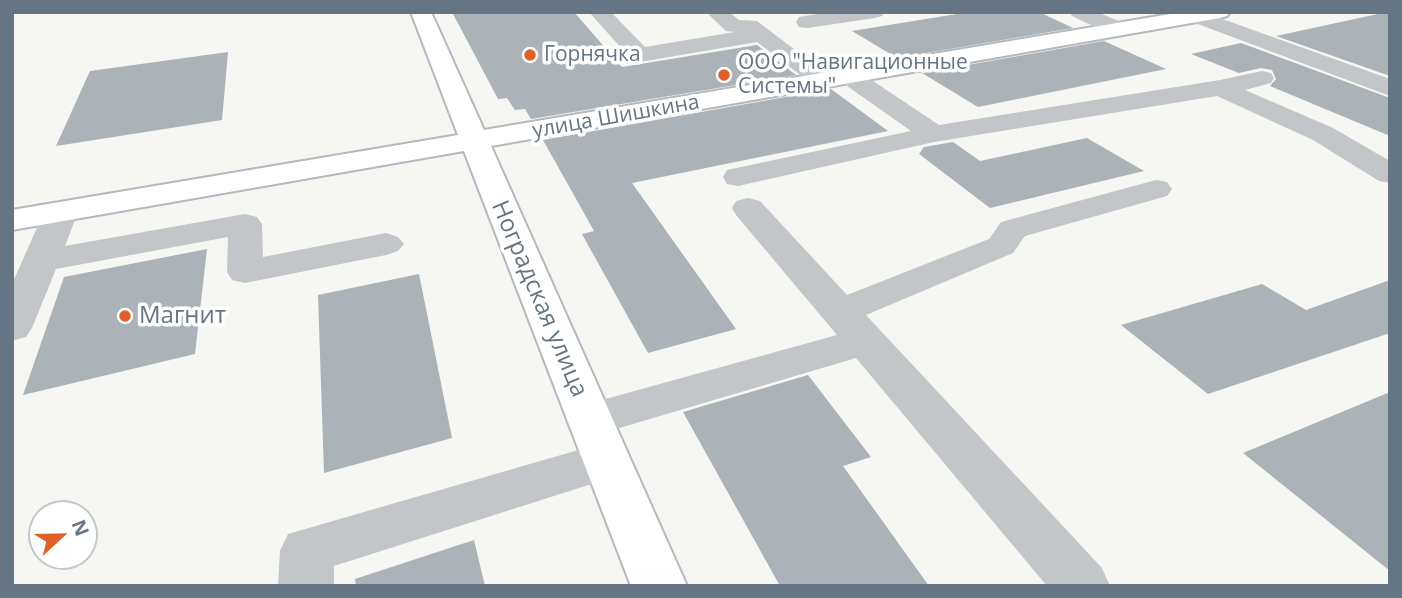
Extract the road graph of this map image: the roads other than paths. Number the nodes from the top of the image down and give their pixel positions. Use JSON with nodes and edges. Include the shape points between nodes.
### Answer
{"nodes":[{"id":1,"x":421,"y":12,"type":"edge"},
{"id":2,"x":599,"y":12,"type":"edge"},
{"id":3,"x":716,"y":12,"type":"edge"},
{"id":4,"x":875,"y":12,"type":"edge"},
{"id":5,"x":1079,"y":12,"type":"edge"},
{"id":6,"x":1220,"y":12,"type":"edge"},
{"id":7,"x":1194,"y":16,"type":"junction"},
{"id":8,"x":807,"y":22,"type":"dead end"},
{"id":9,"x":1118,"y":29,"type":"junction"},
{"id":10,"x":760,"y":35,"type":"junction"},
{"id":11,"x":837,"y":78,"type":"junction"},
{"id":12,"x":1262,"y":78,"type":"dead end"},
{"id":13,"x":1220,"y":88,"type":"junction"},
{"id":14,"x":1390,"y":88,"type":"edge"},
{"id":15,"x":934,"y":134,"type":"junction"},
{"id":16,"x":474,"y":142,"type":"junction"},
{"id":17,"x":1390,"y":174,"type":"edge"},
{"id":18,"x":1156,"y":189,"type":"dead end"},
{"id":19,"x":61,"y":212,"type":"junction"},
{"id":20,"x":12,"y":220,"type":"edge"},
{"id":21,"x":386,"y":244,"type":"dead end"},
{"id":22,"x":41,"y":261,"type":"junction"},
{"id":23,"x":853,"y":327,"type":"junction"},
{"id":24,"x":12,"y":328,"type":"edge"},
{"id":25,"x":598,"y":440,"type":"junction"},
{"id":26,"x":306,"y":586,"type":"edge"},
{"id":27,"x":659,"y":586,"type":"edge"},
{"id":28,"x":1082,"y":586,"type":"edge"}],
"edges":[{"from":1,"to":16,"type":"main road","name":"Ноградская улица"},
{"from":2,"to":10,"type":"street","via":[[640,55]]},
{"from":3,"to":10,"type":"street","via":[[734,26],[749,26]]},
{"from":4,"to":8,"type":"street"},
{"from":5,"to":9,"type":"street"},
{"from":6,"to":7,"type":"main road","name":"улица Шишкина"},
{"from":7,"to":9,"type":"main road","name":"улица Шишкина"},
{"from":7,"to":14,"type":"street"},
{"from":9,"to":11,"type":"main road","name":"улица Шишкина"},
{"from":10,"to":11,"type":"street"},
{"from":11,"to":15,"type":"street"},
{"from":11,"to":16,"type":"main road","name":"улица Шишкина"},
{"from":12,"to":13,"type":"street"},
{"from":13,"to":15,"type":"street"},
{"from":13,"to":17,"type":"street","via":[[1323,134]]},
{"from":15,"to":23,"type":"street","via":[[743,192]]},
{"from":16,"to":19,"type":"main road","name":"улица Шишкина"},
{"from":16,"to":25,"type":"main road","name":"Ноградская улица"},
{"from":18,"to":23,"type":"street","via":[[1013,229],[1001,246]]},
{"from":19,"to":20,"type":"main road","name":"улица Шишкина"},
{"from":19,"to":22,"type":"street"},
{"from":21,"to":22,"type":"street","via":[[245,272],[245,224]]},
{"from":22,"to":24,"type":"street"},
{"from":23,"to":25,"type":"street"},
{"from":23,"to":28,"type":"street"},
{"from":25,"to":26,"type":"street","via":[[307,551]]},
{"from":25,"to":27,"type":"main road","name":"Ноградская улица"}]}
